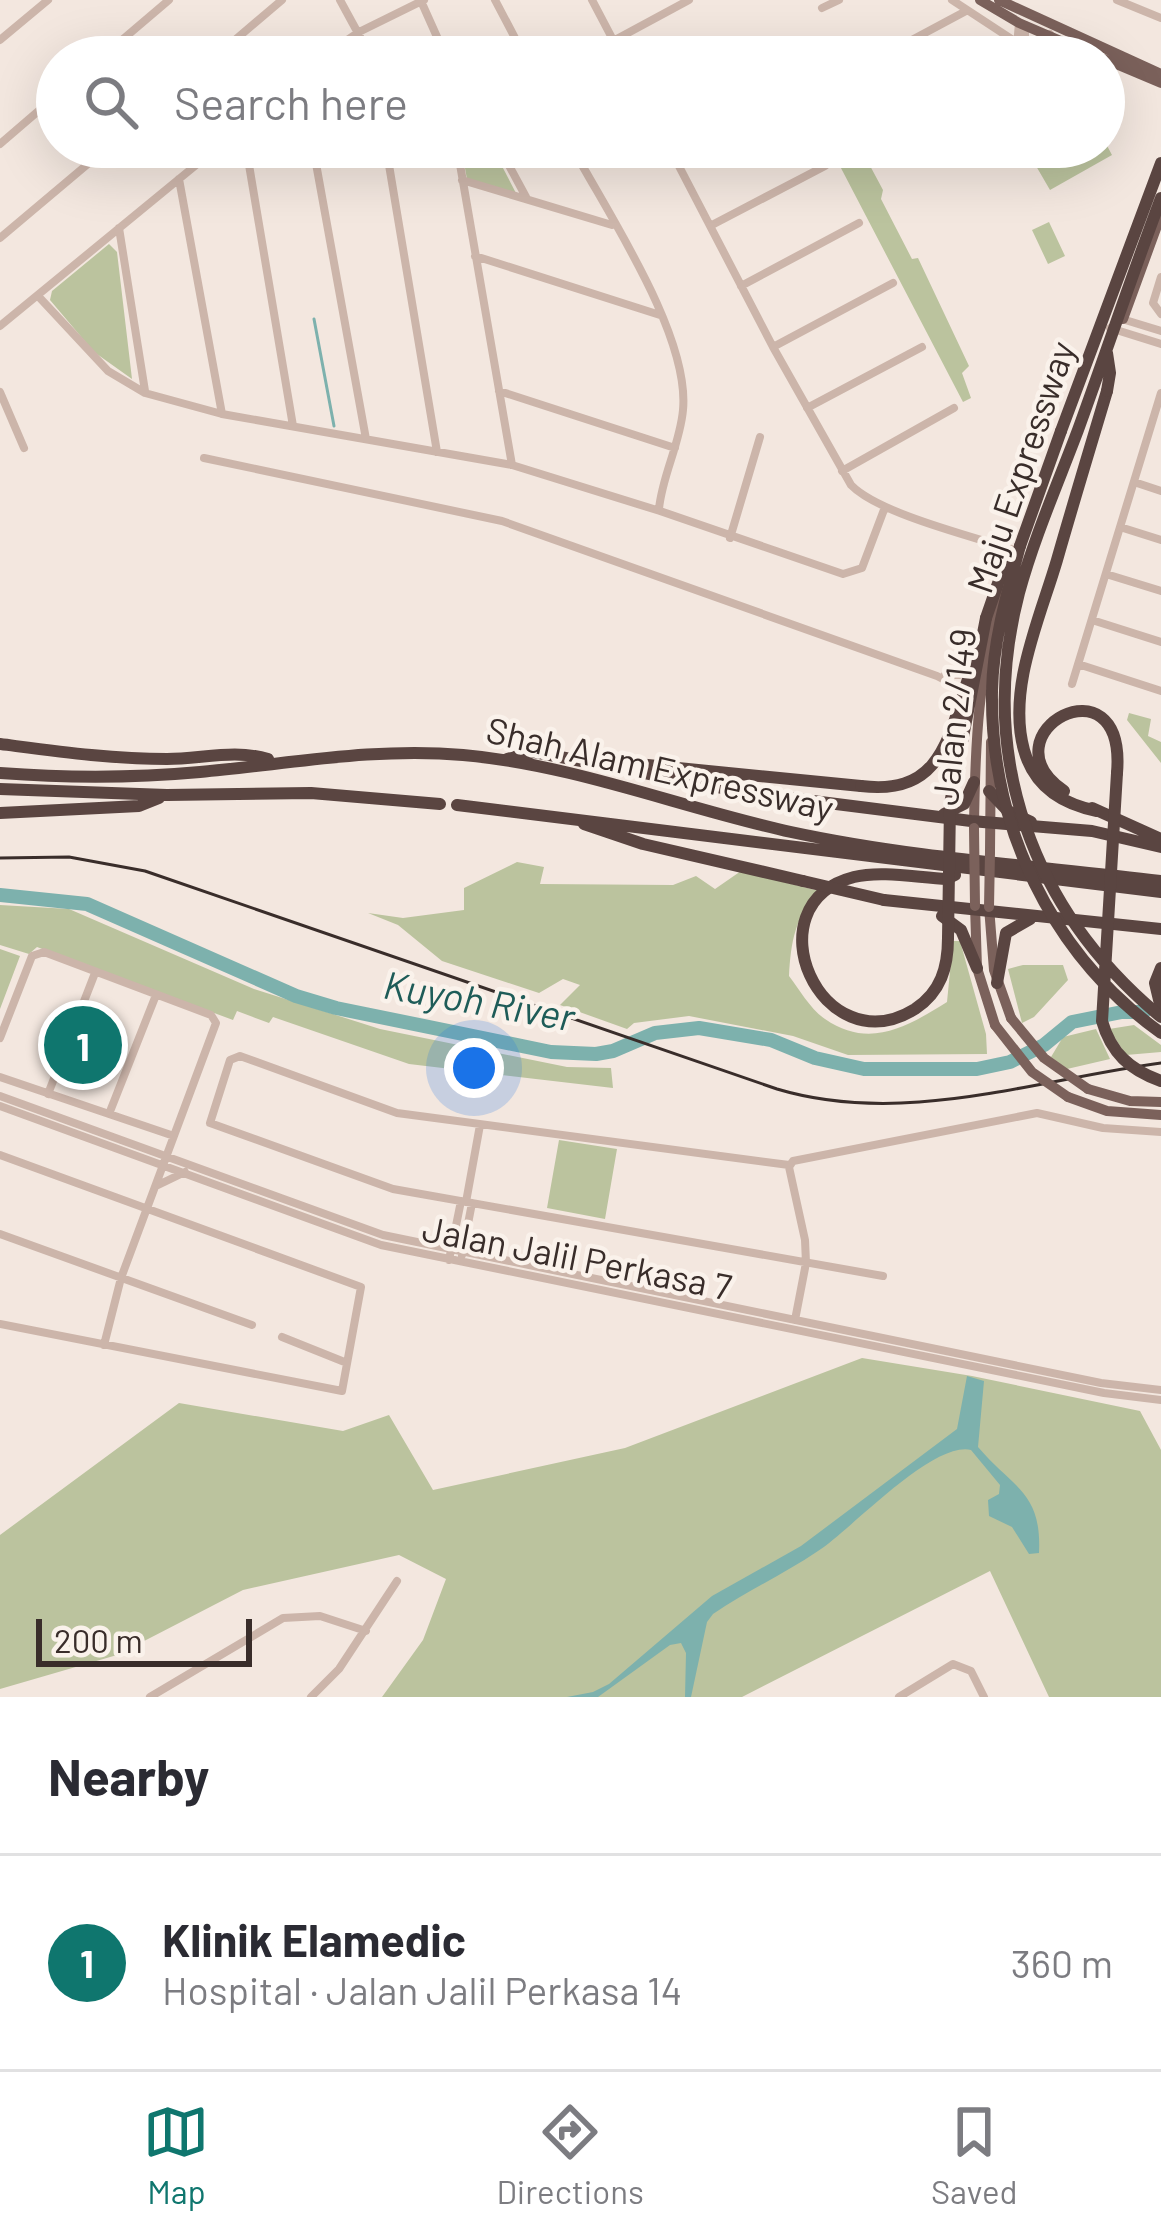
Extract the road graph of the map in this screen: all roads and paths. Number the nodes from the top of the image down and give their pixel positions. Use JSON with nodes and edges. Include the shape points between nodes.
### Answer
{"nodes":[{"id":1,"x":48,"y":0,"type":"edge"},
{"id":2,"x":169,"y":0,"type":"edge"},
{"id":3,"x":282,"y":0,"type":"edge"},
{"id":4,"x":340,"y":0,"type":"edge"},
{"id":5,"x":422,"y":0,"type":"edge"},
{"id":6,"x":495,"y":0,"type":"edge"},
{"id":7,"x":592,"y":0,"type":"edge"},
{"id":8,"x":689,"y":0,"type":"edge"},
{"id":9,"x":839,"y":0,"type":"edge"},
{"id":10,"x":952,"y":0,"type":"edge"},
{"id":11,"x":980,"y":0,"type":"edge"},
{"id":12,"x":999,"y":0,"type":"edge"},
{"id":13,"x":1117,"y":0,"type":"edge"},
{"id":14,"x":823,"y":8,"type":"dead end"},
{"id":15,"x":966,"y":11,"type":"junction"},
{"id":16,"x":1161,"y":18,"type":"edge"},
{"id":17,"x":1022,"y":24,"type":"junction"},
{"id":18,"x":359,"y":32,"type":"junction"},
{"id":19,"x":1051,"y":32,"type":"junction"},
{"id":20,"x":127,"y":36,"type":"edge"},
{"id":21,"x":240,"y":36,"type":"edge"},
{"id":22,"x":353,"y":36,"type":"edge"},
{"id":23,"x":361,"y":36,"type":"edge"},
{"id":24,"x":437,"y":36,"type":"edge"},
{"id":25,"x":514,"y":36,"type":"edge"},
{"id":26,"x":610,"y":36,"type":"edge"},
{"id":27,"x":622,"y":36,"type":"edge"},
{"id":28,"x":919,"y":36,"type":"edge"},
{"id":29,"x":1006,"y":36,"type":"edge"},
{"id":30,"x":1020,"y":36,"type":"edge"},
{"id":31,"x":1022,"y":36,"type":"edge"},
{"id":32,"x":1046,"y":36,"type":"edge"},
{"id":33,"x":1059,"y":36,"type":"edge"},
{"id":34,"x":1060,"y":36,"type":"edge"},
{"id":35,"x":0,"y":40,"type":"edge"},
{"id":36,"x":1125,"y":64,"type":"edge"},
{"id":37,"x":1125,"y":66,"type":"edge"},
{"id":38,"x":1161,"y":79,"type":"edge"},
{"id":39,"x":36,"y":113,"type":"edge"},
{"id":40,"x":0,"y":144,"type":"edge"},
{"id":41,"x":1161,"y":153,"type":"edge"},
{"id":42,"x":1161,"y":163,"type":"edge"},
{"id":43,"x":83,"y":168,"type":"edge"},
{"id":44,"x":192,"y":168,"type":"edge"},
{"id":45,"x":250,"y":168,"type":"edge"},
{"id":46,"x":317,"y":168,"type":"edge"},
{"id":47,"x":390,"y":168,"type":"edge"},
{"id":48,"x":461,"y":168,"type":"edge"},
{"id":49,"x":510,"y":168,"type":"edge"},
{"id":50,"x":583,"y":168,"type":"edge"},
{"id":51,"x":681,"y":168,"type":"edge"},
{"id":52,"x":821,"y":168,"type":"edge"},
{"id":53,"x":179,"y":179,"type":"junction"},
{"id":54,"x":463,"y":180,"type":"junction"},
{"id":55,"x":526,"y":197,"type":"junction"},
{"id":56,"x":1161,"y":198,"type":"edge"},
{"id":57,"x":1138,"y":214,"type":"junction"},
{"id":58,"x":1160,"y":219,"type":"edge"},
{"id":59,"x":860,"y":223,"type":"dead end"},
{"id":60,"x":614,"y":225,"type":"junction"},
{"id":61,"x":119,"y":226,"type":"junction"},
{"id":62,"x":710,"y":226,"type":"junction"},
{"id":63,"x":0,"y":238,"type":"edge"},
{"id":64,"x":476,"y":256,"type":"junction"},
{"id":65,"x":1161,"y":278,"type":"edge"},
{"id":66,"x":893,"y":283,"type":"dead end"},
{"id":67,"x":741,"y":286,"type":"junction"},
{"id":68,"x":39,"y":297,"type":"junction"},
{"id":69,"x":1161,"y":314,"type":"edge"},
{"id":70,"x":662,"y":316,"type":"junction"},
{"id":71,"x":1100,"y":318,"type":"junction"},
{"id":72,"x":1121,"y":325,"type":"junction"},
{"id":73,"x":0,"y":326,"type":"edge"},
{"id":74,"x":1161,"y":331,"type":"edge"},
{"id":75,"x":1161,"y":344,"type":"edge"},
{"id":76,"x":922,"y":346,"type":"dead end"},
{"id":77,"x":773,"y":347,"type":"junction"},
{"id":78,"x":1107,"y":352,"type":"junction"},
{"id":79,"x":499,"y":391,"type":"junction"},
{"id":80,"x":0,"y":392,"type":"edge"},
{"id":81,"x":145,"y":393,"type":"junction"},
{"id":82,"x":1161,"y":393,"type":"edge"},
{"id":83,"x":954,"y":408,"type":"dead end"},
{"id":84,"x":806,"y":409,"type":"junction"},
{"id":85,"x":223,"y":413,"type":"junction"},
{"id":86,"x":293,"y":426,"type":"junction"},
{"id":87,"x":1148,"y":435,"type":"junction"},
{"id":88,"x":760,"y":436,"type":"dead end"},
{"id":89,"x":366,"y":439,"type":"junction"},
{"id":90,"x":1161,"y":439,"type":"edge"},
{"id":91,"x":24,"y":448,"type":"dead end"},
{"id":92,"x":675,"y":448,"type":"junction"},
{"id":93,"x":437,"y":452,"type":"junction"},
{"id":94,"x":204,"y":458,"type":"dead end"},
{"id":95,"x":512,"y":465,"type":"junction"},
{"id":96,"x":842,"y":471,"type":"junction"},
{"id":97,"x":1134,"y":482,"type":"junction"},
{"id":98,"x":1161,"y":490,"type":"edge"},
{"id":99,"x":885,"y":507,"type":"junction"},
{"id":100,"x":660,"y":511,"type":"junction"},
{"id":101,"x":1120,"y":527,"type":"junction"},
{"id":102,"x":730,"y":538,"type":"junction"},
{"id":103,"x":1161,"y":540,"type":"edge"},
{"id":104,"x":1018,"y":548,"type":"junction"},
{"id":105,"x":1106,"y":574,"type":"junction"},
{"id":106,"x":1161,"y":591,"type":"edge"},
{"id":107,"x":986,"y":619,"type":"junction"},
{"id":108,"x":1092,"y":620,"type":"junction"},
{"id":109,"x":1161,"y":642,"type":"edge"},
{"id":110,"x":985,"y":661,"type":"junction"},
{"id":111,"x":1078,"y":664,"type":"junction"},
{"id":112,"x":937,"y":676,"type":"junction"},
{"id":113,"x":1072,"y":684,"type":"dead end"},
{"id":114,"x":1161,"y":691,"type":"edge"},
{"id":115,"x":977,"y":718,"type":"junction"},
{"id":116,"x":0,"y":744,"type":"edge"},
{"id":117,"x":506,"y":760,"type":"junction"},
{"id":118,"x":275,"y":761,"type":"junction"},
{"id":119,"x":594,"y":765,"type":"junction"},
{"id":120,"x":0,"y":773,"type":"edge"},
{"id":121,"x":974,"y":782,"type":"junction"},
{"id":122,"x":0,"y":789,"type":"edge"},
{"id":123,"x":989,"y":790,"type":"junction"},
{"id":124,"x":166,"y":795,"type":"junction"},
{"id":125,"x":440,"y":804,"type":"dead end"},
{"id":126,"x":457,"y":806,"type":"dead end"},
{"id":127,"x":1097,"y":811,"type":"junction"},
{"id":128,"x":0,"y":813,"type":"edge"},
{"id":129,"x":559,"y":816,"type":"junction"},
{"id":130,"x":937,"y":816,"type":"junction"},
{"id":131,"x":974,"y":825,"type":"junction"},
{"id":132,"x":990,"y":826,"type":"junction"},
{"id":133,"x":1041,"y":827,"type":"junction"},
{"id":134,"x":1161,"y":843,"type":"edge"},
{"id":135,"x":967,"y":870,"type":"junction"},
{"id":136,"x":1161,"y":881,"type":"edge"},
{"id":137,"x":1161,"y":892,"type":"edge"},
{"id":138,"x":929,"y":907,"type":"junction"},
{"id":139,"x":982,"y":909,"type":"junction"},
{"id":140,"x":1037,"y":917,"type":"junction"},
{"id":141,"x":1161,"y":929,"type":"edge"},
{"id":142,"x":977,"y":968,"type":"junction"},
{"id":143,"x":1161,"y":968,"type":"edge"},
{"id":144,"x":95,"y":973,"type":"junction"},
{"id":145,"x":997,"y":982,"type":"junction"},
{"id":146,"x":156,"y":995,"type":"junction"},
{"id":147,"x":1161,"y":1013,"type":"edge"},
{"id":148,"x":1161,"y":1033,"type":"edge"},
{"id":149,"x":0,"y":1038,"type":"edge"},
{"id":150,"x":0,"y":1076,"type":"edge"},
{"id":151,"x":1161,"y":1081,"type":"edge"},
{"id":152,"x":48,"y":1094,"type":"junction"},
{"id":153,"x":0,"y":1096,"type":"edge"},
{"id":154,"x":1161,"y":1102,"type":"edge"},
{"id":155,"x":0,"y":1106,"type":"edge"},
{"id":156,"x":109,"y":1114,"type":"junction"},
{"id":157,"x":1161,"y":1114,"type":"edge"},
{"id":158,"x":480,"y":1125,"type":"junction"},
{"id":159,"x":161,"y":1132,"type":"junction"},
{"id":160,"x":1161,"y":1132,"type":"edge"},
{"id":161,"x":173,"y":1138,"type":"junction"},
{"id":162,"x":146,"y":1153,"type":"junction"},
{"id":163,"x":0,"y":1154,"type":"edge"},
{"id":164,"x":165,"y":1159,"type":"junction"},
{"id":165,"x":789,"y":1166,"type":"junction"},
{"id":166,"x":187,"y":1167,"type":"junction"},
{"id":167,"x":154,"y":1187,"type":"junction"},
{"id":168,"x":466,"y":1202,"type":"junction"},
{"id":169,"x":147,"y":1208,"type":"junction"},
{"id":170,"x":0,"y":1234,"type":"edge"},
{"id":171,"x":451,"y":1248,"type":"junction"},
{"id":172,"x":462,"y":1251,"type":"junction"},
{"id":173,"x":449,"y":1261,"type":"junction"},
{"id":174,"x":806,"y":1262,"type":"junction"},
{"id":175,"x":460,"y":1263,"type":"junction"},
{"id":176,"x":884,"y":1276,"type":"dead end"},
{"id":177,"x":121,"y":1278,"type":"junction"},
{"id":178,"x":796,"y":1318,"type":"junction"},
{"id":179,"x":0,"y":1324,"type":"edge"},
{"id":180,"x":253,"y":1325,"type":"dead end"},
{"id":181,"x":794,"y":1329,"type":"junction"},
{"id":182,"x":282,"y":1336,"type":"dead end"},
{"id":183,"x":104,"y":1345,"type":"junction"},
{"id":184,"x":347,"y":1363,"type":"junction"},
{"id":185,"x":1161,"y":1390,"type":"edge"},
{"id":186,"x":1161,"y":1400,"type":"edge"},
{"id":187,"x":397,"y":1581,"type":"dead end"},
{"id":188,"x":366,"y":1630,"type":"junction"},
{"id":189,"x":150,"y":1697,"type":"edge"},
{"id":190,"x":311,"y":1697,"type":"edge"},
{"id":191,"x":899,"y":1697,"type":"edge"},
{"id":192,"x":984,"y":1697,"type":"edge"}],
"edges":[{"from":1,"to":35,"type":"street"},
{"from":2,"to":20,"type":"street"},
{"from":3,"to":21,"type":"street"},
{"from":4,"to":18,"type":"street"},
{"from":5,"to":18,"type":"street"},
{"from":5,"to":24,"type":"street"},
{"from":6,"to":25,"type":"street"},
{"from":7,"to":26,"type":"street"},
{"from":8,"to":27,"type":"street"},
{"from":9,"to":14,"type":"street"},
{"from":10,"to":15,"type":"street"},
{"from":11,"to":17,"type":"main road"},
{"from":12,"to":19,"type":"main road"},
{"from":13,"to":16,"type":"street"},
{"from":15,"to":28,"type":"street"},
{"from":15,"to":29,"type":"street"},
{"from":17,"to":19,"type":"main road"},
{"from":17,"to":30,"type":"street"},
{"from":17,"to":31,"type":"street"},
{"from":18,"to":22,"type":"street"},
{"from":18,"to":23,"type":"street"},
{"from":19,"to":32,"type":"street"},
{"from":19,"to":33,"type":"main road"},
{"from":19,"to":34,"type":"main road"},
{"from":36,"to":38,"type":"main road"},
{"from":37,"to":38,"type":"main road"},
{"from":39,"to":40,"type":"street"},
{"from":41,"to":57,"type":"main road","name":"Jalan 2/149"},
{"from":42,"to":104,"type":"highway","name":"Maju Expressway","bridge":true},
{"from":43,"to":63,"type":"street"},
{"from":44,"to":53,"type":"street"},
{"from":45,"to":86,"type":"street"},
{"from":46,"to":89,"type":"street"},
{"from":47,"to":93,"type":"street"},
{"from":48,"to":54,"type":"street"},
{"from":49,"to":55,"type":"street"},
{"from":50,"to":60,"type":"street"},
{"from":51,"to":62,"type":"street"},
{"from":52,"to":62,"type":"street"},
{"from":53,"to":61,"type":"street"},
{"from":53,"to":85,"type":"street"},
{"from":54,"to":55,"type":"street"},
{"from":54,"to":64,"type":"street"},
{"from":55,"to":60,"type":"street"},
{"from":56,"to":78,"type":"highway","name":"Maju Expressway","bridge":true},
{"from":57,"to":58,"type":"street"},
{"from":57,"to":71,"type":"main road","name":"Jalan 2/149"},
{"from":58,"to":72,"type":"main road","name":"Jalan 2/149"},
{"from":59,"to":67,"type":"street"},
{"from":60,"to":70,"type":"street"},
{"from":61,"to":68,"type":"street"},
{"from":61,"to":81,"type":"street"},
{"from":62,"to":67,"type":"street"},
{"from":64,"to":70,"type":"street"},
{"from":64,"to":79,"type":"street"},
{"from":65,"to":69,"type":"street","via":[[1153,303]]},
{"from":66,"to":77,"type":"street"},
{"from":67,"to":77,"type":"street"},
{"from":68,"to":73,"type":"street"},
{"from":68,"to":81,"type":"street","via":[[108,371]]},
{"from":70,"to":92,"type":"street","via":[[683,388]]},
{"from":71,"to":72,"type":"street"},
{"from":71,"to":104,"type":"main road","name":"Jalan 2/149"},
{"from":72,"to":74,"type":"street"},
{"from":72,"to":75,"type":"street"},
{"from":72,"to":123,"type":"main road","name":"Jalan 2/149","via":[[1012,614],[993,713]]},
{"from":76,"to":84,"type":"street"},
{"from":77,"to":84,"type":"street"},
{"from":78,"to":127,"type":"highway","bridge":true,"via":[[1107,392],[1027,662],[1020,716],[1036,778],[1073,806]]},
{"from":78,"to":147,"type":"highway","name":"Maju Expressway","bridge":true,"via":[[1019,593],[1006,726],[1015,790],[1043,874],[1095,954]]},
{"from":79,"to":92,"type":"street"},
{"from":79,"to":95,"type":"street"},
{"from":80,"to":91,"type":"street"},
{"from":81,"to":85,"type":"street"},
{"from":82,"to":87,"type":"street"},
{"from":83,"to":96,"type":"street"},
{"from":84,"to":96,"type":"street"},
{"from":85,"to":86,"type":"street"},
{"from":86,"to":89,"type":"street"},
{"from":87,"to":90,"type":"street"},
{"from":87,"to":97,"type":"street"},
{"from":88,"to":102,"type":"street"},
{"from":89,"to":93,"type":"street"},
{"from":92,"to":100,"type":"street"},
{"from":93,"to":95,"type":"street"},
{"from":94,"to":112,"type":"street","via":[[502,521]]},
{"from":95,"to":100,"type":"street"},
{"from":96,"to":99,"type":"street","via":[[862,496]]},
{"from":97,"to":98,"type":"street"},
{"from":97,"to":101,"type":"street"},
{"from":99,"to":102,"type":"street","via":[[854,573]]},
{"from":99,"to":104,"type":"street"},
{"from":100,"to":102,"type":"street"},
{"from":101,"to":103,"type":"street"},
{"from":101,"to":105,"type":"street"},
{"from":104,"to":107,"type":"highway","via":[[1005,562]]},
{"from":104,"to":110,"type":"main road","name":"Jalan 2/149"},
{"from":104,"to":148,"type":"highway","name":"Maju Expressway","bridge":true,"via":[[992,691],[1012,830],[1074,949]]},
{"from":105,"to":106,"type":"street"},
{"from":105,"to":108,"type":"street"},
{"from":107,"to":119,"type":"highway","bridge":true,"via":[[942,753],[914,782],[894,788],[627,761]]},
{"from":107,"to":135,"type":"highway","bridge":true,"via":[[950,804],[948,938],[948,963],[936,990],[898,1017],[867,1020],[818,994],[801,950],[805,920],[822,896],[853,877],[947,879]]},
{"from":108,"to":109,"type":"street"},
{"from":108,"to":111,"type":"street"},
{"from":110,"to":112,"type":"street"},
{"from":110,"to":115,"type":"main road","name":"Jalan 2/149"},
{"from":111,"to":113,"type":"street"},
{"from":111,"to":114,"type":"street"},
{"from":112,"to":115,"type":"street","via":[[958,684]]},
{"from":115,"to":121,"type":"main road","name":"Jalan 2/149"},
{"from":116,"to":118,"type":"highway","via":[[170,759],[246,753]]},
{"from":117,"to":118,"type":"highway","name":"Shah Alam Expressway","via":[[400,753]]},
{"from":117,"to":119,"type":"highway","via":[[534,752]]},
{"from":117,"to":136,"type":"highway","name":"Shah Alam Expressway","via":[[832,840]]},
{"from":118,"to":120,"type":"highway","name":"Shah Alam Expressway","via":[[116,777]]},
{"from":119,"to":130,"type":"highway"},
{"from":121,"to":130,"type":"highway","via":[[964,803]]},
{"from":121,"to":131,"type":"main road","name":"Jalan 2/149"},
{"from":122,"to":124,"type":"highway"},
{"from":123,"to":132,"type":"main road","name":"Jalan 2/149"},
{"from":123,"to":133,"type":"highway","via":[[1008,811]]},
{"from":124,"to":125,"type":"highway","via":[[311,793]]},
{"from":124,"to":128,"type":"highway","via":[[139,806]]},
{"from":126,"to":129,"type":"highway","name":"Shah Alam Expressway"},
{"from":127,"to":134,"type":"highway"},
{"from":127,"to":151,"type":"highway","bridge":true,"via":[[1048,776],[1040,751],[1045,730],[1065,712],[1094,713],[1116,741],[1102,1022],[1117,1056]]},
{"from":129,"to":135,"type":"highway","name":"Shah Alam Expressway"},
{"from":129,"to":138,"type":"highway","bridge":true,"via":[[643,844]]},
{"from":130,"to":131,"type":"highway"},
{"from":131,"to":132,"type":"highway"},
{"from":131,"to":139,"type":"main road","name":"Jalan 2/149","bridge":true},
{"from":132,"to":133,"type":"highway"},
{"from":132,"to":139,"type":"main road","name":"Jalan 2/149","bridge":true},
{"from":133,"to":134,"type":"highway"},
{"from":135,"to":137,"type":"highway","name":"Shah Alam Expressway"},
{"from":138,"to":139,"type":"highway"},
{"from":138,"to":142,"type":"highway","via":[[962,931]]},
{"from":139,"to":140,"type":"highway"},
{"from":139,"to":142,"type":"main road","name":"Jalan 2/149"},
{"from":139,"to":145,"type":"main road","name":"Jalan 2/149"},
{"from":140,"to":141,"type":"highway"},
{"from":140,"to":145,"type":"highway","via":[[1006,933]]},
{"from":142,"to":157,"type":"main road","name":"Jalan 2/149","bridge":true,"via":[[995,1025],[1032,1072],[1107,1111]]},
{"from":143,"to":147,"type":"highway"},
{"from":144,"to":146,"type":"street"},
{"from":144,"to":149,"type":"street","via":[[44,952],[32,956]]},
{"from":144,"to":152,"type":"street"},
{"from":145,"to":154,"type":"main road","name":"Jalan 2/149","bridge":true,"via":[[1011,1018],[1044,1058],[1088,1089]]},
{"from":146,"to":156,"type":"street"},
{"from":146,"to":161,"type":"street","via":[[216,1023]]},
{"from":150,"to":152,"type":"street"},
{"from":152,"to":156,"type":"street"},
{"from":153,"to":162,"type":"street","name":"Jalan Jalil Perkasa 7"},
{"from":155,"to":162,"type":"street","name":"Jalan Jalil Perkasa 7"},
{"from":156,"to":159,"type":"street"},
{"from":158,"to":165,"type":"street"},
{"from":158,"to":168,"type":"street"},
{"from":158,"to":168,"type":"street","via":[[397,1112],[239,1055],[230,1060],[210,1123],[393,1189]]},
{"from":159,"to":161,"type":"street"},
{"from":159,"to":162,"type":"street","via":[[162,1143]]},
{"from":160,"to":165,"type":"street","via":[[1037,1113]]},
{"from":161,"to":164,"type":"street"},
{"from":161,"to":166,"type":"street"},
{"from":162,"to":164,"type":"street","name":"Jalan Jalil Perkasa 7"},
{"from":162,"to":167,"type":"street"},
{"from":163,"to":169,"type":"street"},
{"from":164,"to":166,"type":"street","name":"Jalan Jalil Perkasa 7"},
{"from":164,"to":167,"type":"street"},
{"from":165,"to":174,"type":"street"},
{"from":166,"to":167,"type":"street"},
{"from":166,"to":171,"type":"street","name":"Jalan Jalil Perkasa 7","via":[[383,1235]]},
{"from":166,"to":173,"type":"street","name":"Jalan Jalil Perkasa 7","via":[[381,1245]]},
{"from":167,"to":169,"type":"street"},
{"from":168,"to":171,"type":"street"},
{"from":168,"to":172,"type":"street"},
{"from":168,"to":174,"type":"street"},
{"from":169,"to":177,"type":"street"},
{"from":169,"to":184,"type":"street","via":[[362,1287]]},
{"from":170,"to":177,"type":"street"},
{"from":171,"to":172,"type":"street","name":"Jalan Jalil Perkasa 7"},
{"from":171,"to":173,"type":"street"},
{"from":172,"to":175,"type":"street"},
{"from":172,"to":178,"type":"street","name":"Jalan Jalil Perkasa 7"},
{"from":173,"to":175,"type":"street","name":"Jalan Jalil Perkasa 7"},
{"from":174,"to":176,"type":"street"},
{"from":174,"to":178,"type":"street"},
{"from":175,"to":181,"type":"street","name":"Jalan Jalil Perkasa 7"},
{"from":177,"to":180,"type":"street"},
{"from":177,"to":183,"type":"street"},
{"from":178,"to":181,"type":"street"},
{"from":178,"to":185,"type":"street","name":"Jalan Jalil Perkasa 7"},
{"from":179,"to":183,"type":"street"},
{"from":181,"to":186,"type":"street","name":"Jalan Jalil Perkasa 7"},
{"from":182,"to":184,"type":"street"},
{"from":183,"to":184,"type":"street","via":[[342,1391]]},
{"from":187,"to":188,"type":"street"},
{"from":188,"to":189,"type":"street","via":[[320,1616],[283,1618]]},
{"from":188,"to":190,"type":"street"},
{"from":191,"to":192,"type":"street","via":[[953,1664],[971,1671]]}]}
